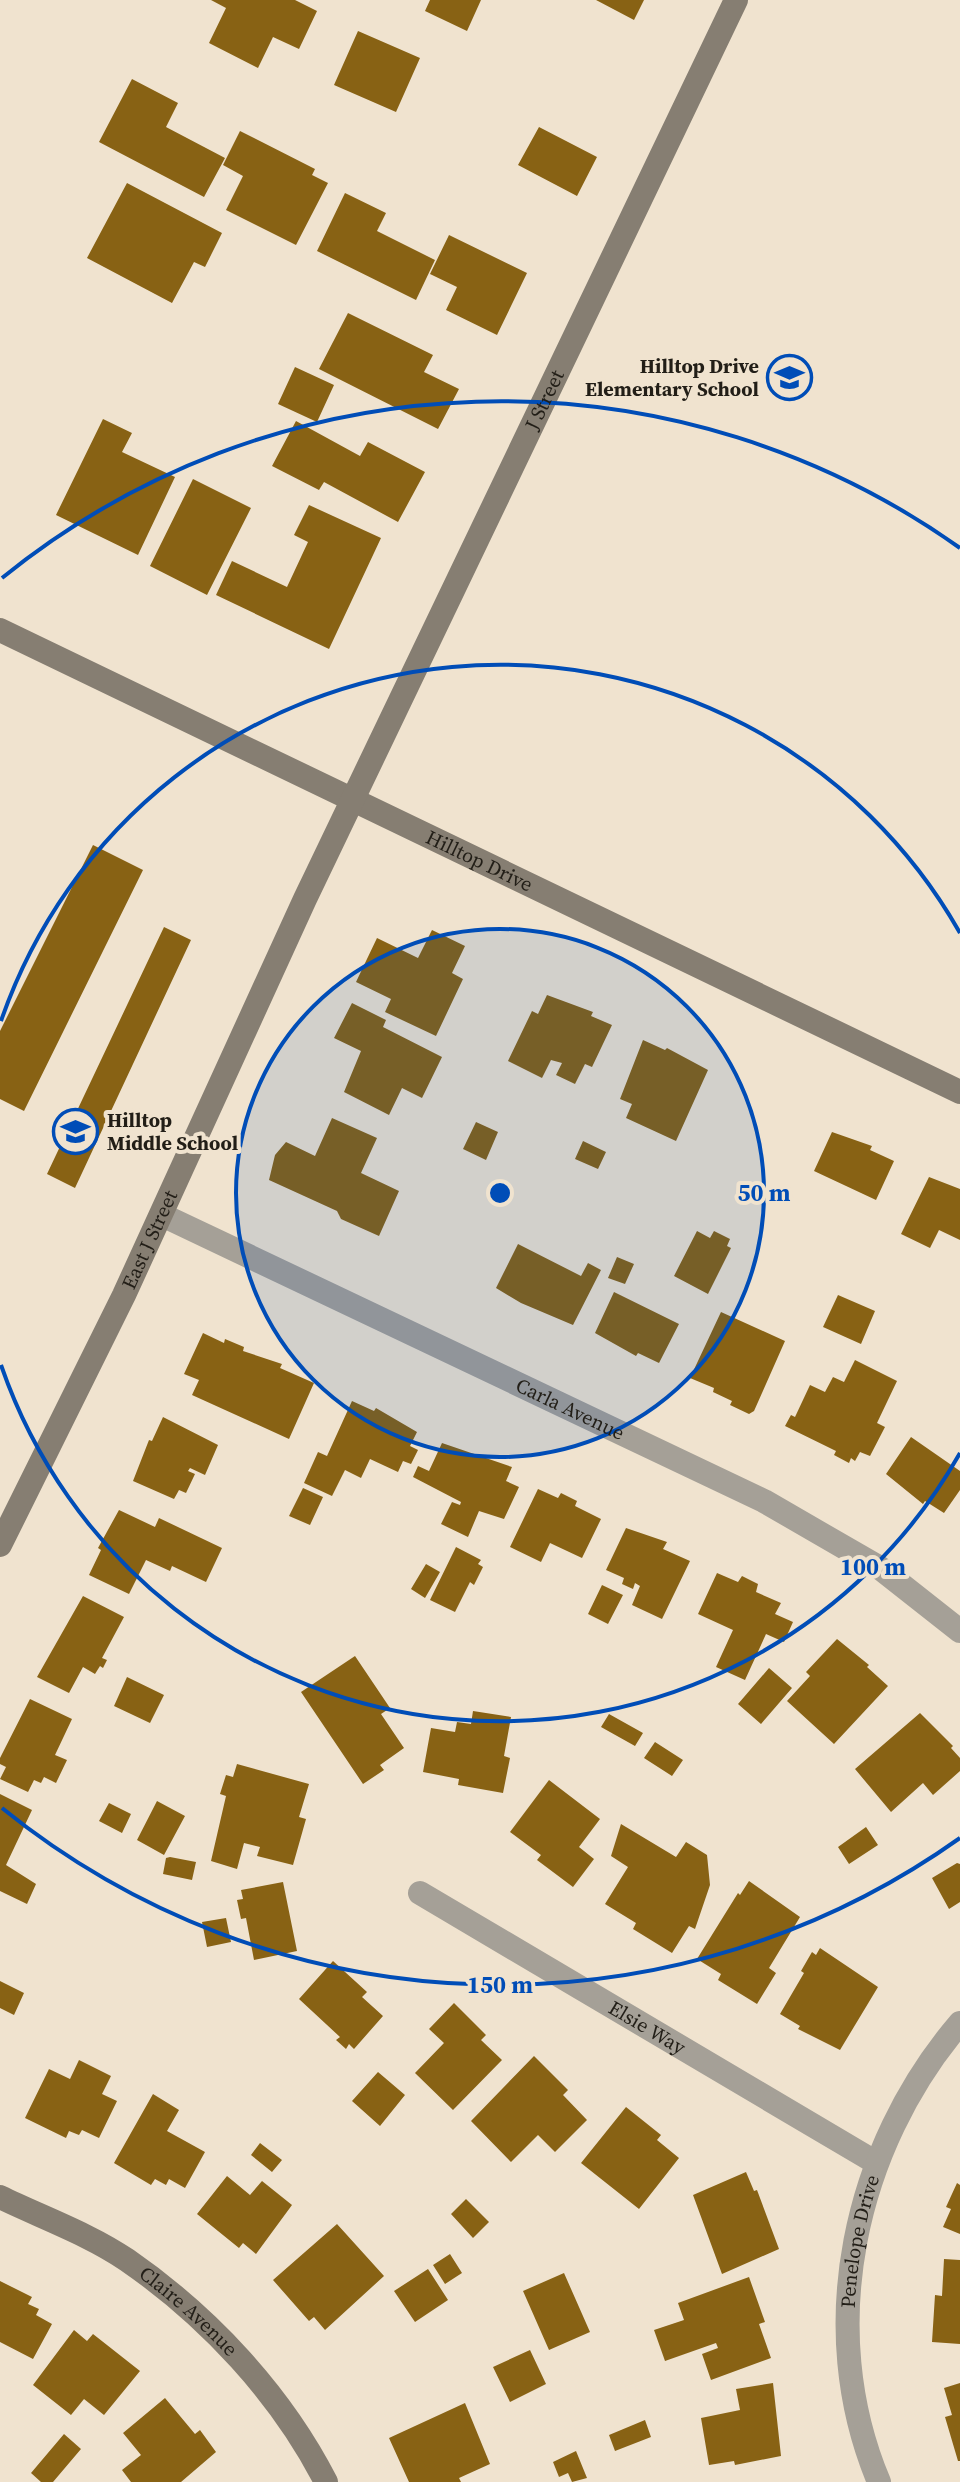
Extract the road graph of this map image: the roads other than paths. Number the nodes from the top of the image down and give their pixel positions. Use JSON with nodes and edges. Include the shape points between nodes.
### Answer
{"nodes":[{"id":1,"x":736,"y":0,"type":"edge"},
{"id":2,"x":0,"y":630,"type":"edge"},
{"id":3,"x":353,"y":801,"type":"junction"},
{"id":4,"x":960,"y":1092,"type":"edge"},
{"id":5,"x":162,"y":1215,"type":"junction"},
{"id":6,"x":0,"y":1545,"type":"edge"},
{"id":7,"x":960,"y":1631,"type":"edge"},
{"id":8,"x":420,"y":1893,"type":"dead end"},
{"id":9,"x":960,"y":2023,"type":"edge"},
{"id":10,"x":875,"y":2162,"type":"junction"},
{"id":11,"x":0,"y":2197,"type":"edge"},
{"id":12,"x":326,"y":2482,"type":"edge"},
{"id":13,"x":879,"y":2482,"type":"edge"}],
"edges":[{"from":1,"to":3,"type":"street","name":"J Street"},
{"from":2,"to":3,"type":"street","name":"Hilltop Drive"},
{"from":3,"to":4,"type":"street","name":"Hilltop Drive"},
{"from":3,"to":5,"type":"street","name":"East J Street"},
{"from":5,"to":6,"type":"street","name":"East J Street"},
{"from":5,"to":7,"type":"street","name":"Carla Avenue","via":[[777,1508],[880,1568]]},
{"from":8,"to":10,"type":"street","name":"Elsie Way"},
{"from":9,"to":10,"type":"street","name":"Penelope Drive","via":[[932,2055]]},
{"from":10,"to":13,"type":"street","name":"Penelope Drive","via":[[849,2271],[847,2313],[859,2416]]},
{"from":11,"to":12,"type":"street","name":"Claire Avenue","via":[[126,2259],[193,2312],[271,2396]]}]}
